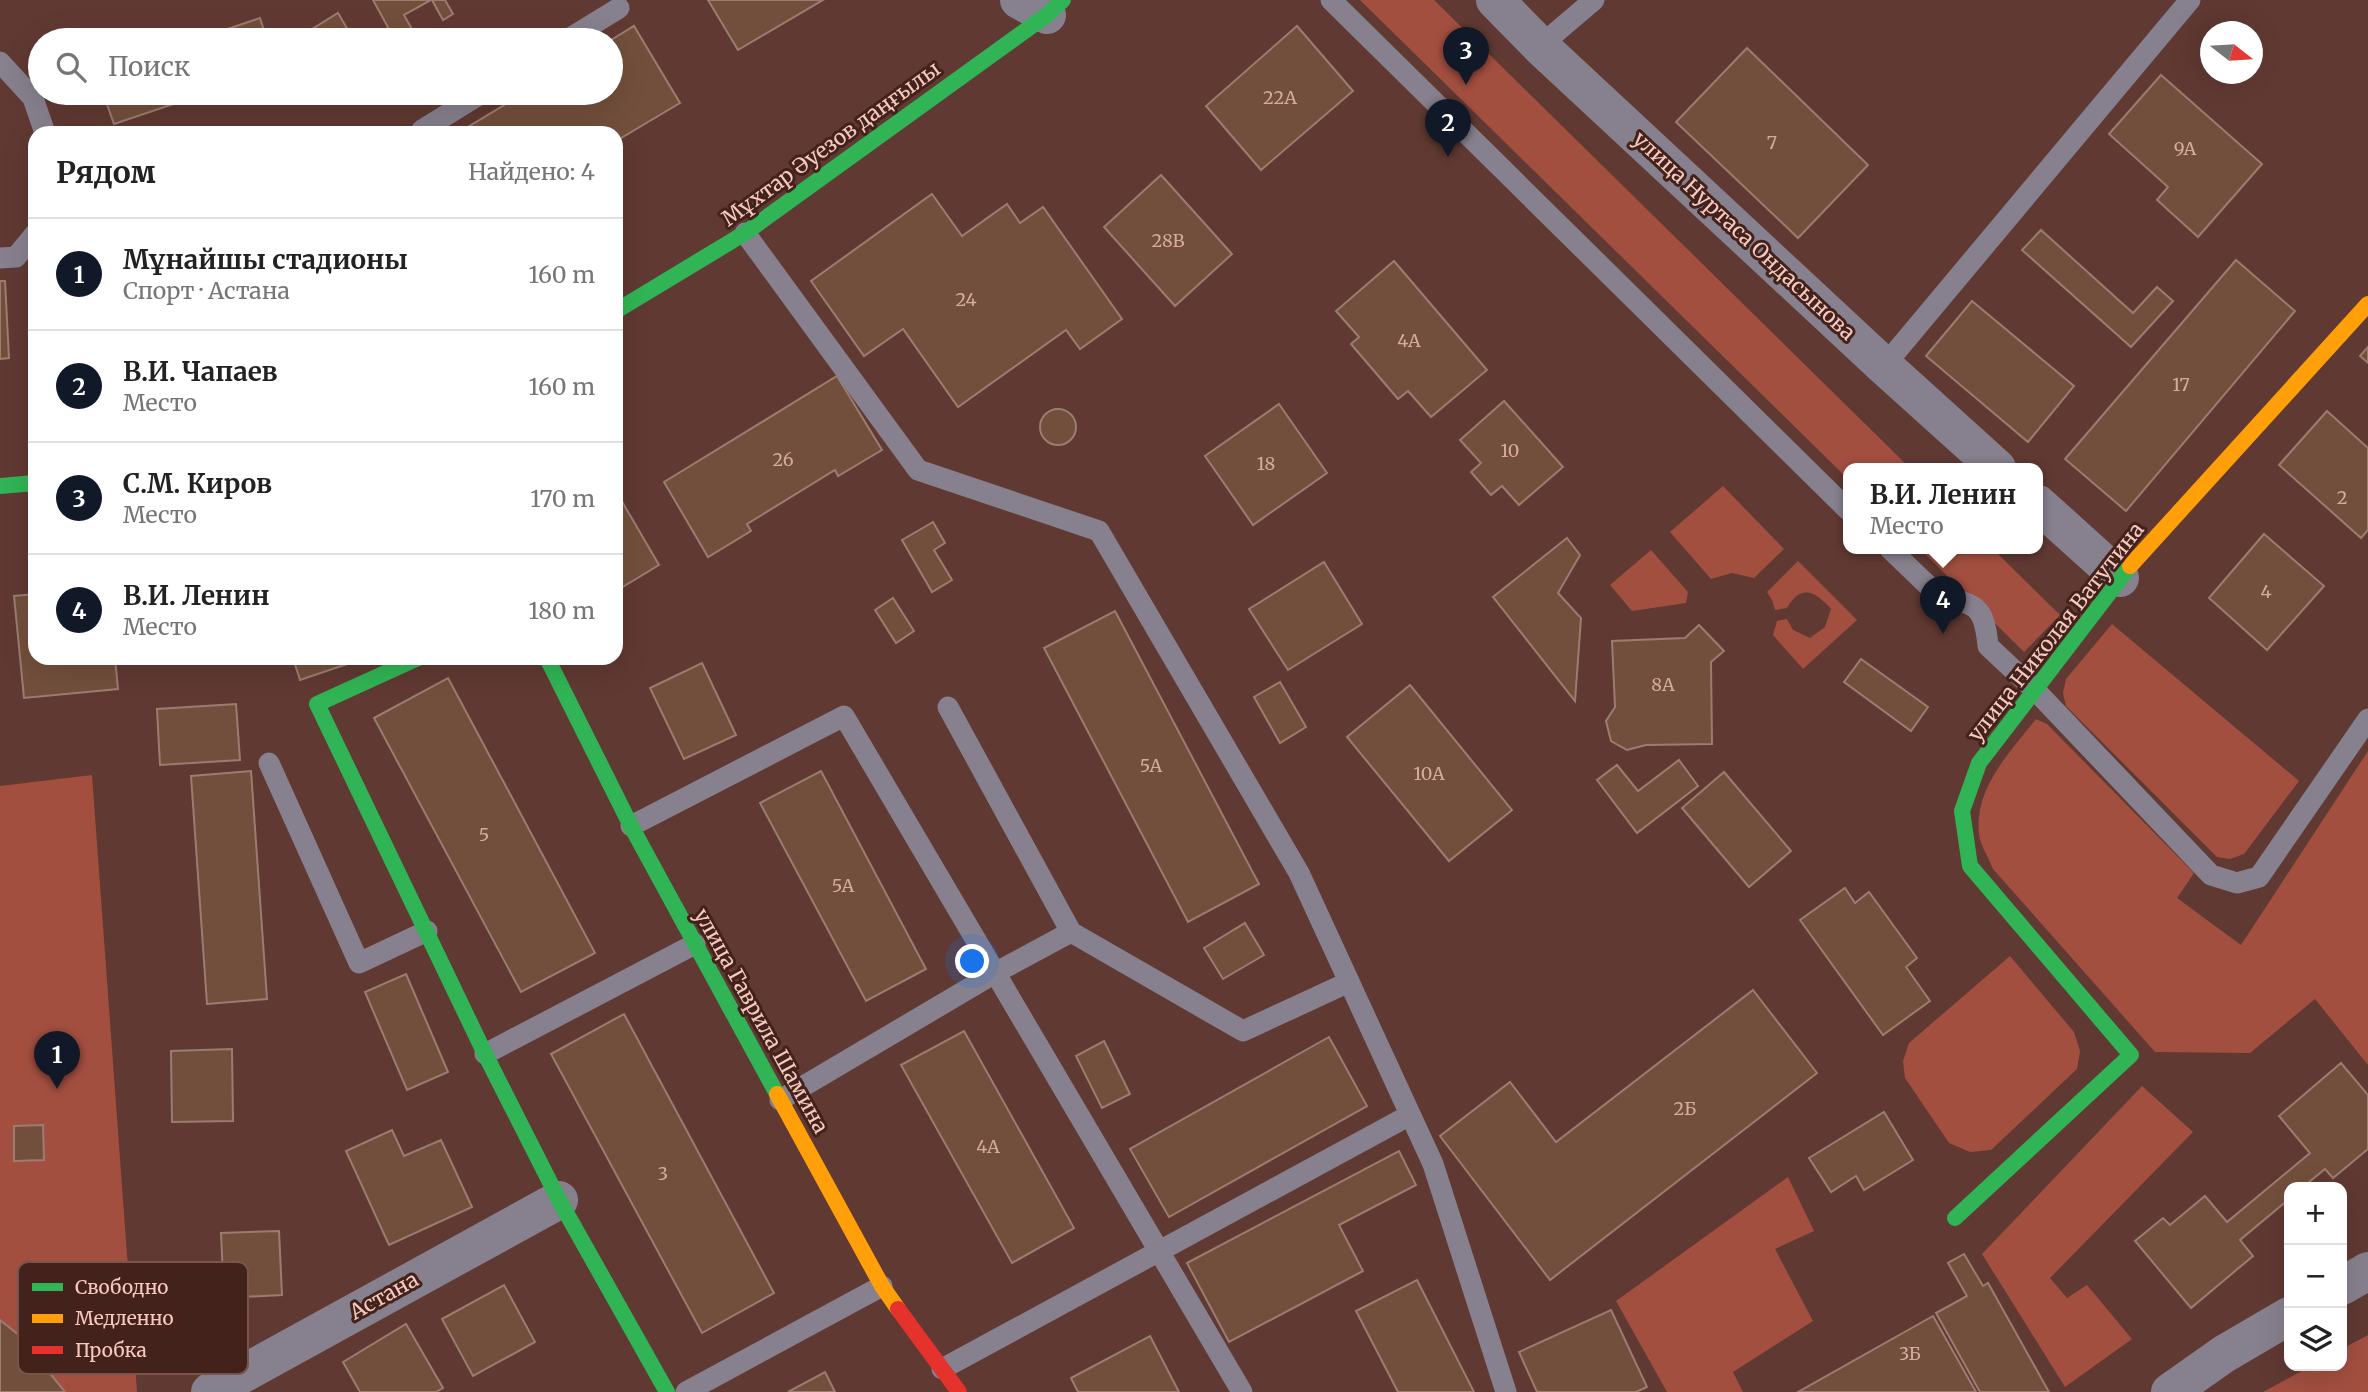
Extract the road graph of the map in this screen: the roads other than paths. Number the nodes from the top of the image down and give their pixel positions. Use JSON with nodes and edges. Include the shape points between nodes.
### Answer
{"nodes":[{"id":1,"x":1331,"y":0,"type":"edge"},
{"id":2,"x":1496,"y":0,"type":"edge"},
{"id":3,"x":1594,"y":0,"type":"edge"},
{"id":4,"x":2190,"y":0,"type":"edge"},
{"id":5,"x":1043,"y":5,"type":"edge"},
{"id":6,"x":619,"y":8,"type":"dead end"},
{"id":7,"x":586,"y":28,"type":"edge"},
{"id":8,"x":1540,"y":46,"type":"junction"},
{"id":9,"x":0,"y":62,"type":"edge"},
{"id":10,"x":28,"y":93,"type":"edge"},
{"id":11,"x":35,"y":105,"type":"edge"},
{"id":12,"x":463,"y":105,"type":"edge"},
{"id":13,"x":43,"y":126,"type":"edge"},
{"id":14,"x":430,"y":126,"type":"edge"},
{"id":15,"x":745,"y":233,"type":"junction"},
{"id":16,"x":28,"y":242,"type":"edge"},
{"id":17,"x":0,"y":258,"type":"edge"},
{"id":18,"x":2368,"y":304,"type":"edge"},
{"id":19,"x":623,"y":307,"type":"edge"},
{"id":20,"x":1884,"y":366,"type":"junction"},
{"id":21,"x":1991,"y":463,"type":"edge"},
{"id":22,"x":28,"y":484,"type":"edge"},
{"id":23,"x":0,"y":486,"type":"edge"},
{"id":24,"x":1843,"y":504,"type":"edge"},
{"id":25,"x":2043,"y":509,"type":"edge"},
{"id":26,"x":1895,"y":554,"type":"edge"},
{"id":27,"x":2120,"y":578,"type":"junction"},
{"id":28,"x":403,"y":665,"type":"edge"},
{"id":29,"x":550,"y":665,"type":"edge"},
{"id":30,"x":2035,"y":690,"type":"junction"},
{"id":31,"x":948,"y":707,"type":"dead end"},
{"id":32,"x":2368,"y":719,"type":"edge"},
{"id":33,"x":269,"y":763,"type":"dead end"},
{"id":34,"x":631,"y":826,"type":"junction"},
{"id":35,"x":427,"y":931,"type":"junction"},
{"id":36,"x":1071,"y":932,"type":"junction"},
{"id":37,"x":695,"y":944,"type":"junction"},
{"id":38,"x":995,"y":973,"type":"junction"},
{"id":39,"x":1349,"y":982,"type":"junction"},
{"id":40,"x":485,"y":1054,"type":"junction"},
{"id":41,"x":780,"y":1100,"type":"junction"},
{"id":42,"x":1410,"y":1115,"type":"junction"},
{"id":43,"x":559,"y":1200,"type":"junction"},
{"id":44,"x":1955,"y":1218,"type":"dead end"},
{"id":45,"x":1159,"y":1251,"type":"junction"},
{"id":46,"x":2368,"y":1271,"type":"edge"},
{"id":47,"x":2347,"y":1283,"type":"edge"},
{"id":48,"x":882,"y":1286,"type":"junction"},
{"id":49,"x":2284,"y":1319,"type":"edge"},
{"id":50,"x":942,"y":1369,"type":"junction"},
{"id":51,"x":248,"y":1371,"type":"edge"},
{"id":52,"x":242,"y":1374,"type":"edge"},
{"id":53,"x":209,"y":1392,"type":"edge"},
{"id":54,"x":667,"y":1392,"type":"edge"},
{"id":55,"x":686,"y":1392,"type":"edge"},
{"id":56,"x":958,"y":1392,"type":"edge"},
{"id":57,"x":1242,"y":1392,"type":"edge"},
{"id":58,"x":1506,"y":1392,"type":"edge"},
{"id":59,"x":2170,"y":1392,"type":"edge"}],
"edges":[{"from":1,"to":24,"type":"lane"},
{"from":2,"to":8,"type":"street","name":"улица Нуртаса Ондасынова"},
{"from":3,"to":8,"type":"lane"},
{"from":4,"to":20,"type":"lane"},
{"from":5,"to":15,"type":"street","name":"Мұхтар Әуезов даңғылы"},
{"from":6,"to":7,"type":"lane"},
{"from":8,"to":20,"type":"street","name":"улица Нуртаса Ондасынова"},
{"from":9,"to":10,"type":"lane"},
{"from":11,"to":13,"type":"lane"},
{"from":12,"to":14,"type":"lane"},
{"from":15,"to":19,"type":"street","name":"Мұхтар Әуезов даңғылы"},
{"from":15,"to":39,"type":"lane","via":[[918,470],[1099,531],[1299,873]]},
{"from":16,"to":17,"type":"lane","via":[[16,257]]},
{"from":18,"to":27,"type":"street","name":"улица Николая Ватутина"},
{"from":20,"to":21,"type":"street","name":"улица Нуртаса Ондасынова"},
{"from":22,"to":23,"type":"street"},
{"from":25,"to":27,"type":"street"},
{"from":26,"to":30,"type":"lane","via":[[1943,600],[1962,600],[1977,609],[1986,625],[1987,646]]},
{"from":27,"to":30,"type":"street","name":"улица Николая Ватутина"},
{"from":28,"to":35,"type":"street","via":[[317,704]]},
{"from":29,"to":34,"type":"street","name":"улица Гаврила Шамина"},
{"from":30,"to":32,"type":"lane","via":[[2211,875],[2237,883],[2259,877]]},
{"from":30,"to":44,"type":"street","name":"улица Николая Ватутина","via":[[1979,763],[1962,811],[1970,866],[2131,1055]]},
{"from":31,"to":36,"type":"lane"},
{"from":33,"to":35,"type":"lane","via":[[359,963]]},
{"from":34,"to":37,"type":"street","name":"улица Гаврила Шамина"},
{"from":34,"to":38,"type":"lane","via":[[844,716]]},
{"from":35,"to":40,"type":"street"},
{"from":36,"to":38,"type":"lane"},
{"from":36,"to":39,"type":"lane","via":[[1243,1031]]},
{"from":37,"to":40,"type":"lane"},
{"from":37,"to":41,"type":"street","name":"улица Гаврила Шамина"},
{"from":38,"to":41,"type":"lane"},
{"from":38,"to":45,"type":"lane"},
{"from":39,"to":42,"type":"lane"},
{"from":40,"to":43,"type":"street"},
{"from":41,"to":48,"type":"street","name":"улица Гаврила Шамина"},
{"from":42,"to":45,"type":"lane"},
{"from":42,"to":58,"type":"lane","via":[[1433,1164]]},
{"from":43,"to":51,"type":"street","name":"Астана"},
{"from":43,"to":54,"type":"street"},
{"from":45,"to":50,"type":"lane"},
{"from":45,"to":57,"type":"lane"},
{"from":46,"to":47,"type":"street"},
{"from":48,"to":50,"type":"street","name":"улица Гаврила Шамина"},
{"from":48,"to":55,"type":"lane"},
{"from":49,"to":59,"type":"street","via":[[2224,1353]]},
{"from":50,"to":56,"type":"street","name":"улица Гаврила Шамина"},
{"from":52,"to":53,"type":"street","name":"Астана"}]}
